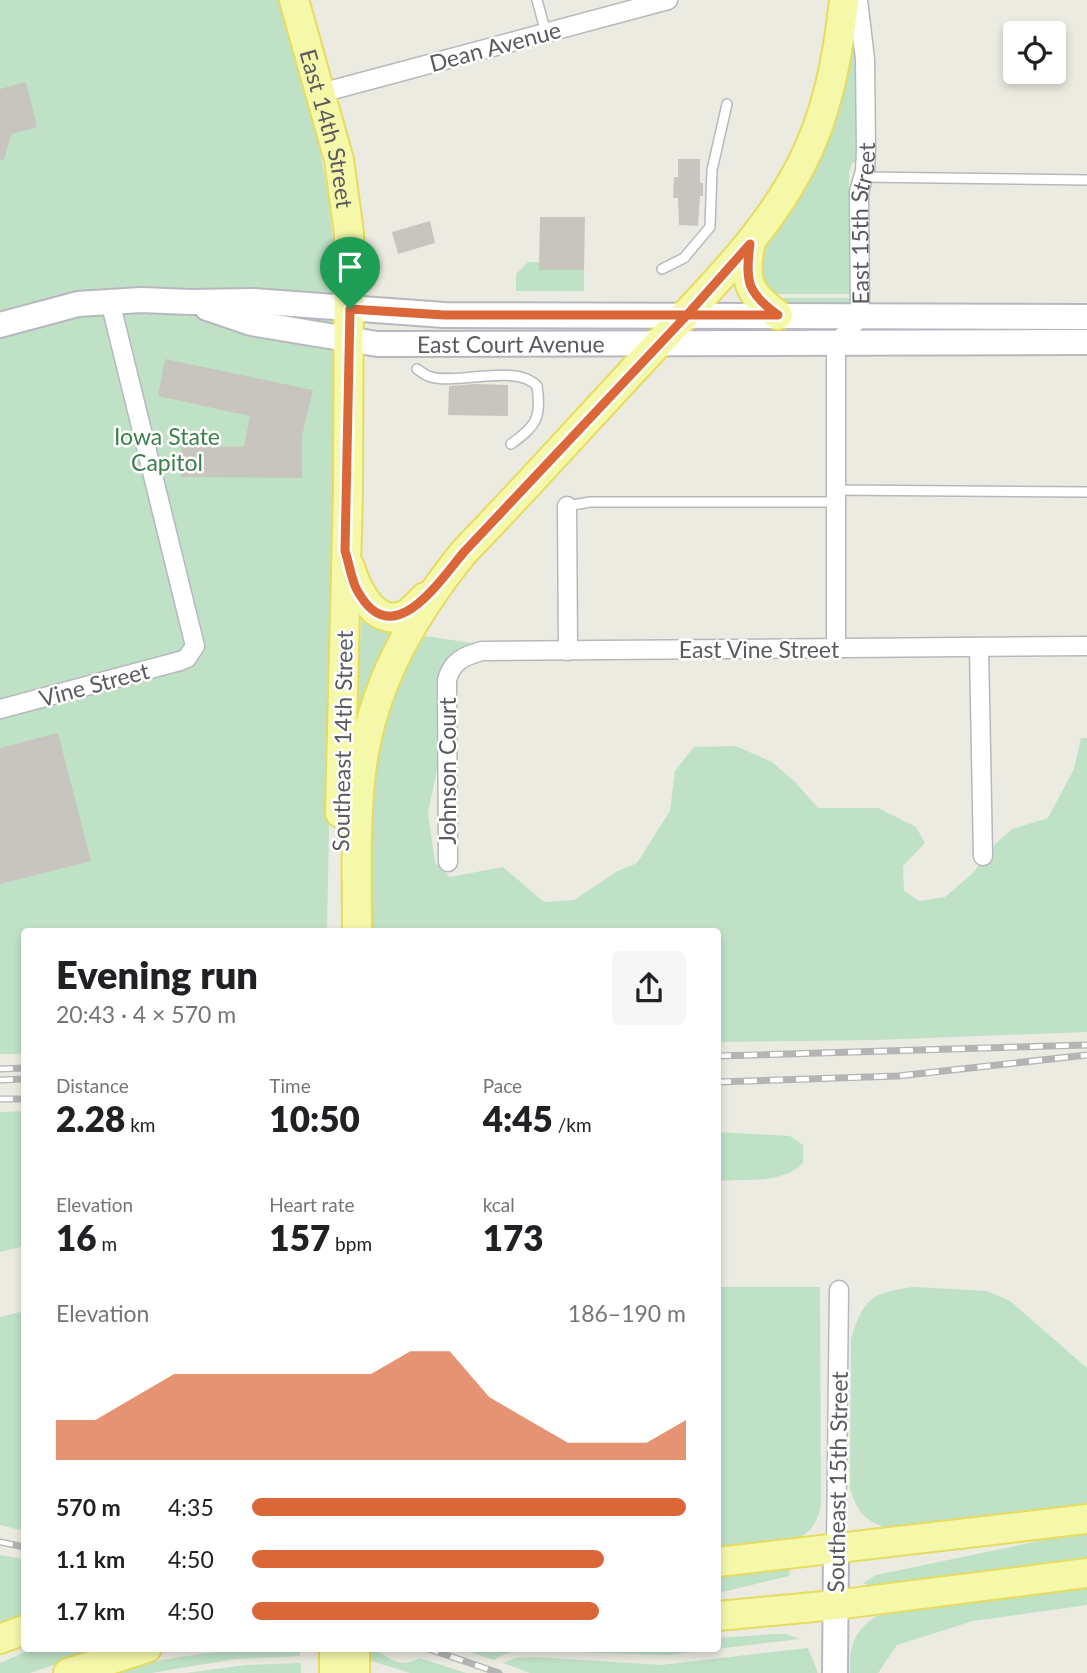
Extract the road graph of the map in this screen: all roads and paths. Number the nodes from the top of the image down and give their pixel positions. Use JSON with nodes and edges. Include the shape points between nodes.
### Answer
{"nodes":[{"id":1,"x":294,"y":0,"type":"edge"},
{"id":2,"x":537,"y":0,"type":"edge"},
{"id":3,"x":668,"y":0,"type":"edge"},
{"id":4,"x":844,"y":0,"type":"edge"},
{"id":5,"x":858,"y":0,"type":"edge"},
{"id":6,"x":546,"y":33,"type":"junction"},
{"id":7,"x":321,"y":93,"type":"junction"},
{"id":8,"x":727,"y":104,"type":"dead end"},
{"id":9,"x":863,"y":177,"type":"junction"},
{"id":10,"x":1087,"y":180,"type":"edge"},
{"id":11,"x":750,"y":244,"type":"junction"},
{"id":12,"x":662,"y":269,"type":"dead end"},
{"id":13,"x":110,"y":301,"type":"junction"},
{"id":14,"x":191,"y":302,"type":"junction"},
{"id":15,"x":350,"y":309,"type":"junction"},
{"id":16,"x":687,"y":315,"type":"junction"},
{"id":17,"x":778,"y":315,"type":"junction"},
{"id":18,"x":860,"y":317,"type":"junction"},
{"id":19,"x":1087,"y":317,"type":"edge"},
{"id":20,"x":0,"y":324,"type":"edge"},
{"id":21,"x":349,"y":341,"type":"junction"},
{"id":22,"x":1087,"y":342,"type":"edge"},
{"id":23,"x":657,"y":344,"type":"junction"},
{"id":24,"x":836,"y":344,"type":"junction"},
{"id":25,"x":416,"y":369,"type":"dead end"},
{"id":26,"x":511,"y":444,"type":"dead end"},
{"id":27,"x":1087,"y":492,"type":"edge"},
{"id":28,"x":836,"y":496,"type":"junction"},
{"id":29,"x":567,"y":506,"type":"joint"},
{"id":30,"x":345,"y":551,"type":"junction"},
{"id":31,"x":432,"y":592,"type":"junction"},
{"id":32,"x":1087,"y":646,"type":"edge"},
{"id":33,"x":836,"y":648,"type":"junction"},
{"id":34,"x":979,"y":648,"type":"junction"},
{"id":35,"x":568,"y":651,"type":"junction"},
{"id":36,"x":447,"y":680,"type":"joint"},
{"id":37,"x":0,"y":709,"type":"edge"},
{"id":38,"x":983,"y":856,"type":"dead end"},
{"id":39,"x":448,"y":862,"type":"dead end"},
{"id":40,"x":339,"y":928,"type":"edge"},
{"id":41,"x":357,"y":928,"type":"edge"},
{"id":42,"x":839,"y":1290,"type":"dead end"},
{"id":43,"x":1087,"y":1519,"type":"edge"},
{"id":44,"x":836,"y":1549,"type":"junction"},
{"id":45,"x":721,"y":1562,"type":"edge"},
{"id":46,"x":1087,"y":1573,"type":"edge"},
{"id":47,"x":835,"y":1605,"type":"junction"},
{"id":48,"x":721,"y":1616,"type":"edge"},
{"id":49,"x":21,"y":1631,"type":"edge"},
{"id":50,"x":0,"y":1639,"type":"edge"},
{"id":51,"x":135,"y":1652,"type":"edge"},
{"id":52,"x":334,"y":1652,"type":"edge"},
{"id":53,"x":355,"y":1652,"type":"edge"},
{"id":54,"x":68,"y":1673,"type":"edge"},
{"id":55,"x":334,"y":1673,"type":"edge"},
{"id":56,"x":355,"y":1673,"type":"edge"},
{"id":57,"x":835,"y":1673,"type":"edge"}],
"edges":[{"from":1,"to":7,"type":"main road","name":"East 14th Street"},
{"from":2,"to":6,"type":"lane"},
{"from":3,"to":6,"type":"street","name":"Dean Avenue"},
{"from":4,"to":11,"type":"main road","via":[[832,79],[810,143],[800,168]]},
{"from":5,"to":9,"type":"street","name":"East 15th Street","via":[[866,59]]},
{"from":6,"to":7,"type":"street","name":"Dean Avenue"},
{"from":7,"to":15,"type":"main road","name":"East 14th Street","via":[[346,198]]},
{"from":8,"to":12,"type":"lane","via":[[712,170],[710,227],[684,258]]},
{"from":9,"to":10,"type":"lane"},
{"from":9,"to":18,"type":"street","name":"East 15th Street","via":[[859,192]]},
{"from":11,"to":16,"type":"main road"},
{"from":11,"to":17,"type":"main road","via":[[746,270],[751,289]]},
{"from":13,"to":14,"type":"street","name":"East Court Avenue"},
{"from":13,"to":20,"type":"street","name":"East Court Avenue","via":[[78,304]]},
{"from":13,"to":37,"type":"street","name":"Vine Street","via":[[195,646],[187,658]]},
{"from":14,"to":15,"type":"street","name":"East Court Avenue","via":[[252,301]]},
{"from":14,"to":21,"type":"street","name":"East Court Avenue","via":[[251,323]]},
{"from":15,"to":16,"type":"street","name":"East Court Avenue","via":[[444,315]]},
{"from":15,"to":21,"type":"main road","name":"East 14th Street"},
{"from":16,"to":17,"type":"street","name":"East Court Avenue"},
{"from":16,"to":23,"type":"main road"},
{"from":17,"to":18,"type":"street","name":"East Court Avenue"},
{"from":18,"to":19,"type":"street","name":"East Court Avenue"},
{"from":18,"to":24,"type":"street","name":"East 15th Street"},
{"from":21,"to":23,"type":"street","name":"East Court Avenue"},
{"from":21,"to":30,"type":"main road","name":"East 14th Street"},
{"from":22,"to":24,"type":"street","name":"East Court Avenue"},
{"from":23,"to":24,"type":"street","name":"East Court Avenue"},
{"from":23,"to":31,"type":"main road"},
{"from":24,"to":28,"type":"street"},
{"from":25,"to":26,"type":"lane","via":[[432,377],[532,380],[537,386],[538,419]]},
{"from":27,"to":28,"type":"lane"},
{"from":28,"to":29,"type":"lane"},
{"from":28,"to":33,"type":"street"},
{"from":29,"to":35,"type":"street"},
{"from":30,"to":31,"type":"main road","via":[[355,586],[379,614],[393,618],[408,613]]},
{"from":30,"to":40,"type":"main road","name":"Southeast 14th Street"},
{"from":31,"to":41,"type":"main road","name":"Southeast 14th Street","via":[[391,665],[366,741],[358,820]]},
{"from":32,"to":34,"type":"street","name":"East Vine Street"},
{"from":33,"to":34,"type":"street","name":"East Vine Street"},
{"from":33,"to":35,"type":"street","name":"East Vine Street"},
{"from":34,"to":38,"type":"street"},
{"from":35,"to":36,"type":"street","name":"East Vine Street","via":[[482,651],[457,660]]},
{"from":36,"to":39,"type":"street","name":"Johnson Court"},
{"from":42,"to":44,"type":"street","name":"Southeast 15th Street"},
{"from":43,"to":44,"type":"main road"},
{"from":44,"to":45,"type":"main road"},
{"from":44,"to":47,"type":"street","name":"Southeast 15th Street"},
{"from":46,"to":47,"type":"main road"},
{"from":47,"to":48,"type":"main road"},
{"from":47,"to":57,"type":"street","name":"Southeast 15th Street"},
{"from":49,"to":50,"type":"main road"},
{"from":51,"to":54,"type":"main road"},
{"from":52,"to":55,"type":"main road"},
{"from":53,"to":56,"type":"main road"}]}
